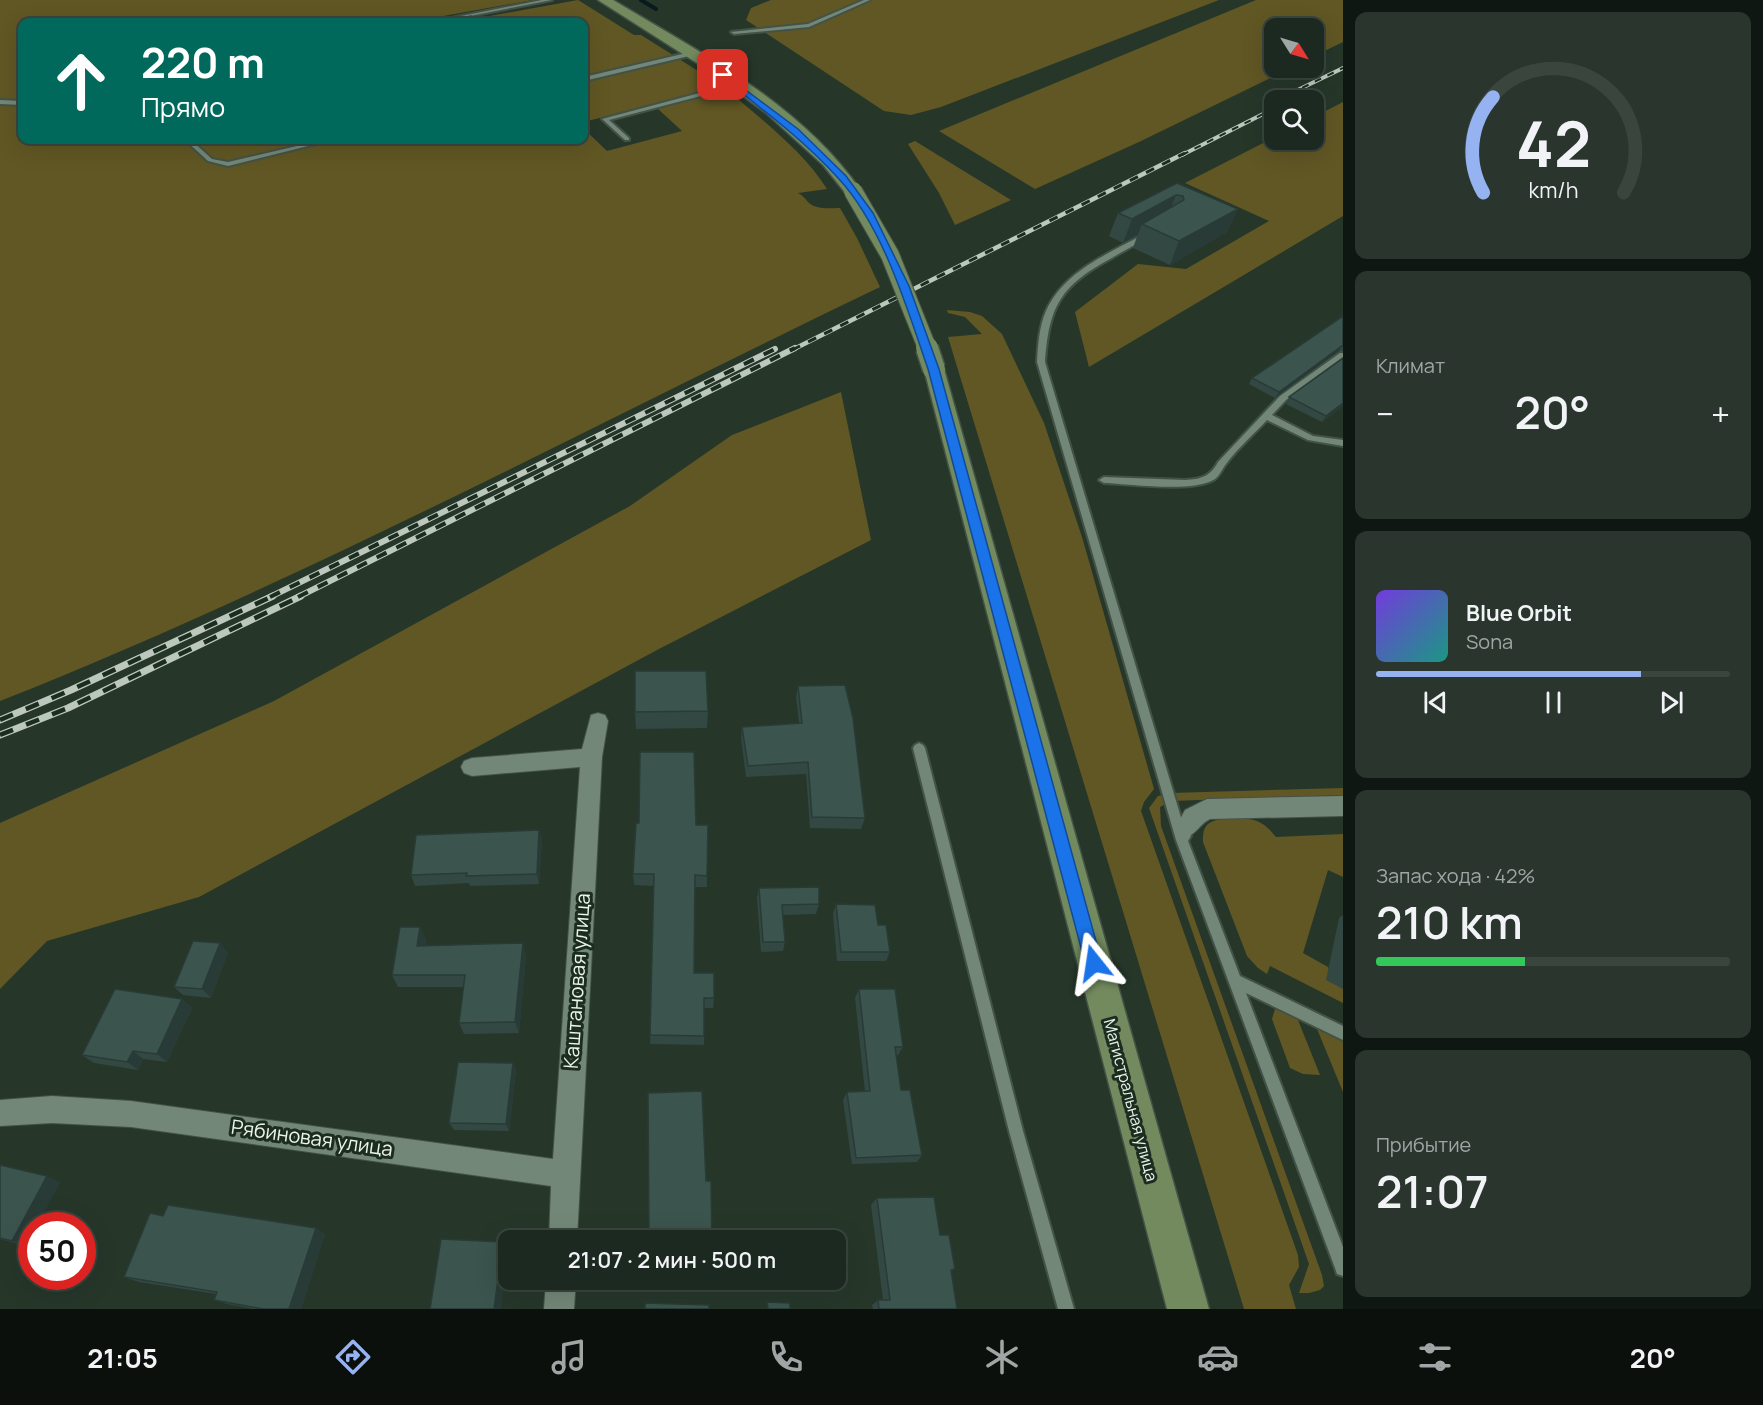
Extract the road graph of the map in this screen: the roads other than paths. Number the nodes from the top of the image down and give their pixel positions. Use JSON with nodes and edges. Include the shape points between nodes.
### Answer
{"nodes":[{"id":1,"x":550,"y":0,"type":"edge"},
{"id":2,"x":604,"y":0,"type":"edge"},
{"id":3,"x":868,"y":0,"type":"edge"},
{"id":4,"x":455,"y":18,"type":"edge"},
{"id":5,"x":734,"y":33,"type":"dead end"},
{"id":6,"x":691,"y":54,"type":"junction"},
{"id":7,"x":588,"y":78,"type":"edge"},
{"id":8,"x":737,"y":85,"type":"junction"},
{"id":9,"x":0,"y":102,"type":"edge"},
{"id":10,"x":18,"y":103,"type":"edge"},
{"id":11,"x":627,"y":139,"type":"dead end"},
{"id":12,"x":192,"y":144,"type":"edge"},
{"id":13,"x":313,"y":144,"type":"edge"},
{"id":14,"x":1160,"y":227,"type":"edge"},
{"id":15,"x":1343,"y":355,"type":"edge"},
{"id":16,"x":1267,"y":416,"type":"junction"},
{"id":17,"x":1343,"y":443,"type":"edge"},
{"id":18,"x":1104,"y":480,"type":"dead end"},
{"id":19,"x":597,"y":721,"type":"dead end"},
{"id":20,"x":919,"y":748,"type":"dead end"},
{"id":21,"x":591,"y":757,"type":"junction"},
{"id":22,"x":472,"y":767,"type":"dead end"},
{"id":23,"x":1343,"y":806,"type":"edge"},
{"id":24,"x":1184,"y":834,"type":"junction"},
{"id":25,"x":1236,"y":981,"type":"junction"},
{"id":26,"x":1343,"y":1033,"type":"edge"},
{"id":27,"x":0,"y":1113,"type":"edge"},
{"id":28,"x":566,"y":1174,"type":"junction"},
{"id":29,"x":563,"y":1230,"type":"edge"},
{"id":30,"x":1343,"y":1268,"type":"edge"},
{"id":31,"x":560,"y":1290,"type":"edge"},
{"id":32,"x":559,"y":1309,"type":"edge"},
{"id":33,"x":1066,"y":1309,"type":"edge"},
{"id":34,"x":1188,"y":1309,"type":"edge"}],
"edges":[{"from":1,"to":4,"type":"lane"},
{"from":2,"to":6,"type":"main road"},
{"from":3,"to":5,"type":"lane","via":[[808,25]]},
{"from":6,"to":7,"type":"lane"},
{"from":6,"to":8,"type":"main road"},
{"from":8,"to":11,"type":"lane","via":[[605,119]]},
{"from":8,"to":34,"type":"main road","name":"Магистральная улица","bridge":true,"via":[[825,158],[853,191],[904,286],[934,369]]},
{"from":9,"to":10,"type":"lane"},
{"from":12,"to":13,"type":"lane","via":[[210,160],[228,164]]},
{"from":14,"to":24,"type":"lane","via":[[1071,279],[1055,297],[1041,341],[1041,363]]},
{"from":15,"to":16,"type":"lane","via":[[1283,398]]},
{"from":16,"to":17,"type":"lane","via":[[1311,438]]},
{"from":16,"to":18,"type":"lane","via":[[1216,474],[1203,481]]},
{"from":19,"to":21,"type":"street","name":"Каштановая улица"},
{"from":20,"to":33,"type":"lane","via":[[1016,1131]]},
{"from":21,"to":22,"type":"street"},
{"from":21,"to":28,"type":"street","name":"Каштановая улица"},
{"from":23,"to":24,"type":"street","via":[[1207,809],[1193,817]]},
{"from":24,"to":25,"type":"lane"},
{"from":25,"to":26,"type":"lane"},
{"from":25,"to":30,"type":"lane"},
{"from":27,"to":28,"type":"street","name":"Рябиновая улица","via":[[58,1109],[116,1112]]},
{"from":28,"to":29,"type":"street","name":"Каштановая улица"},
{"from":31,"to":32,"type":"street"}]}
